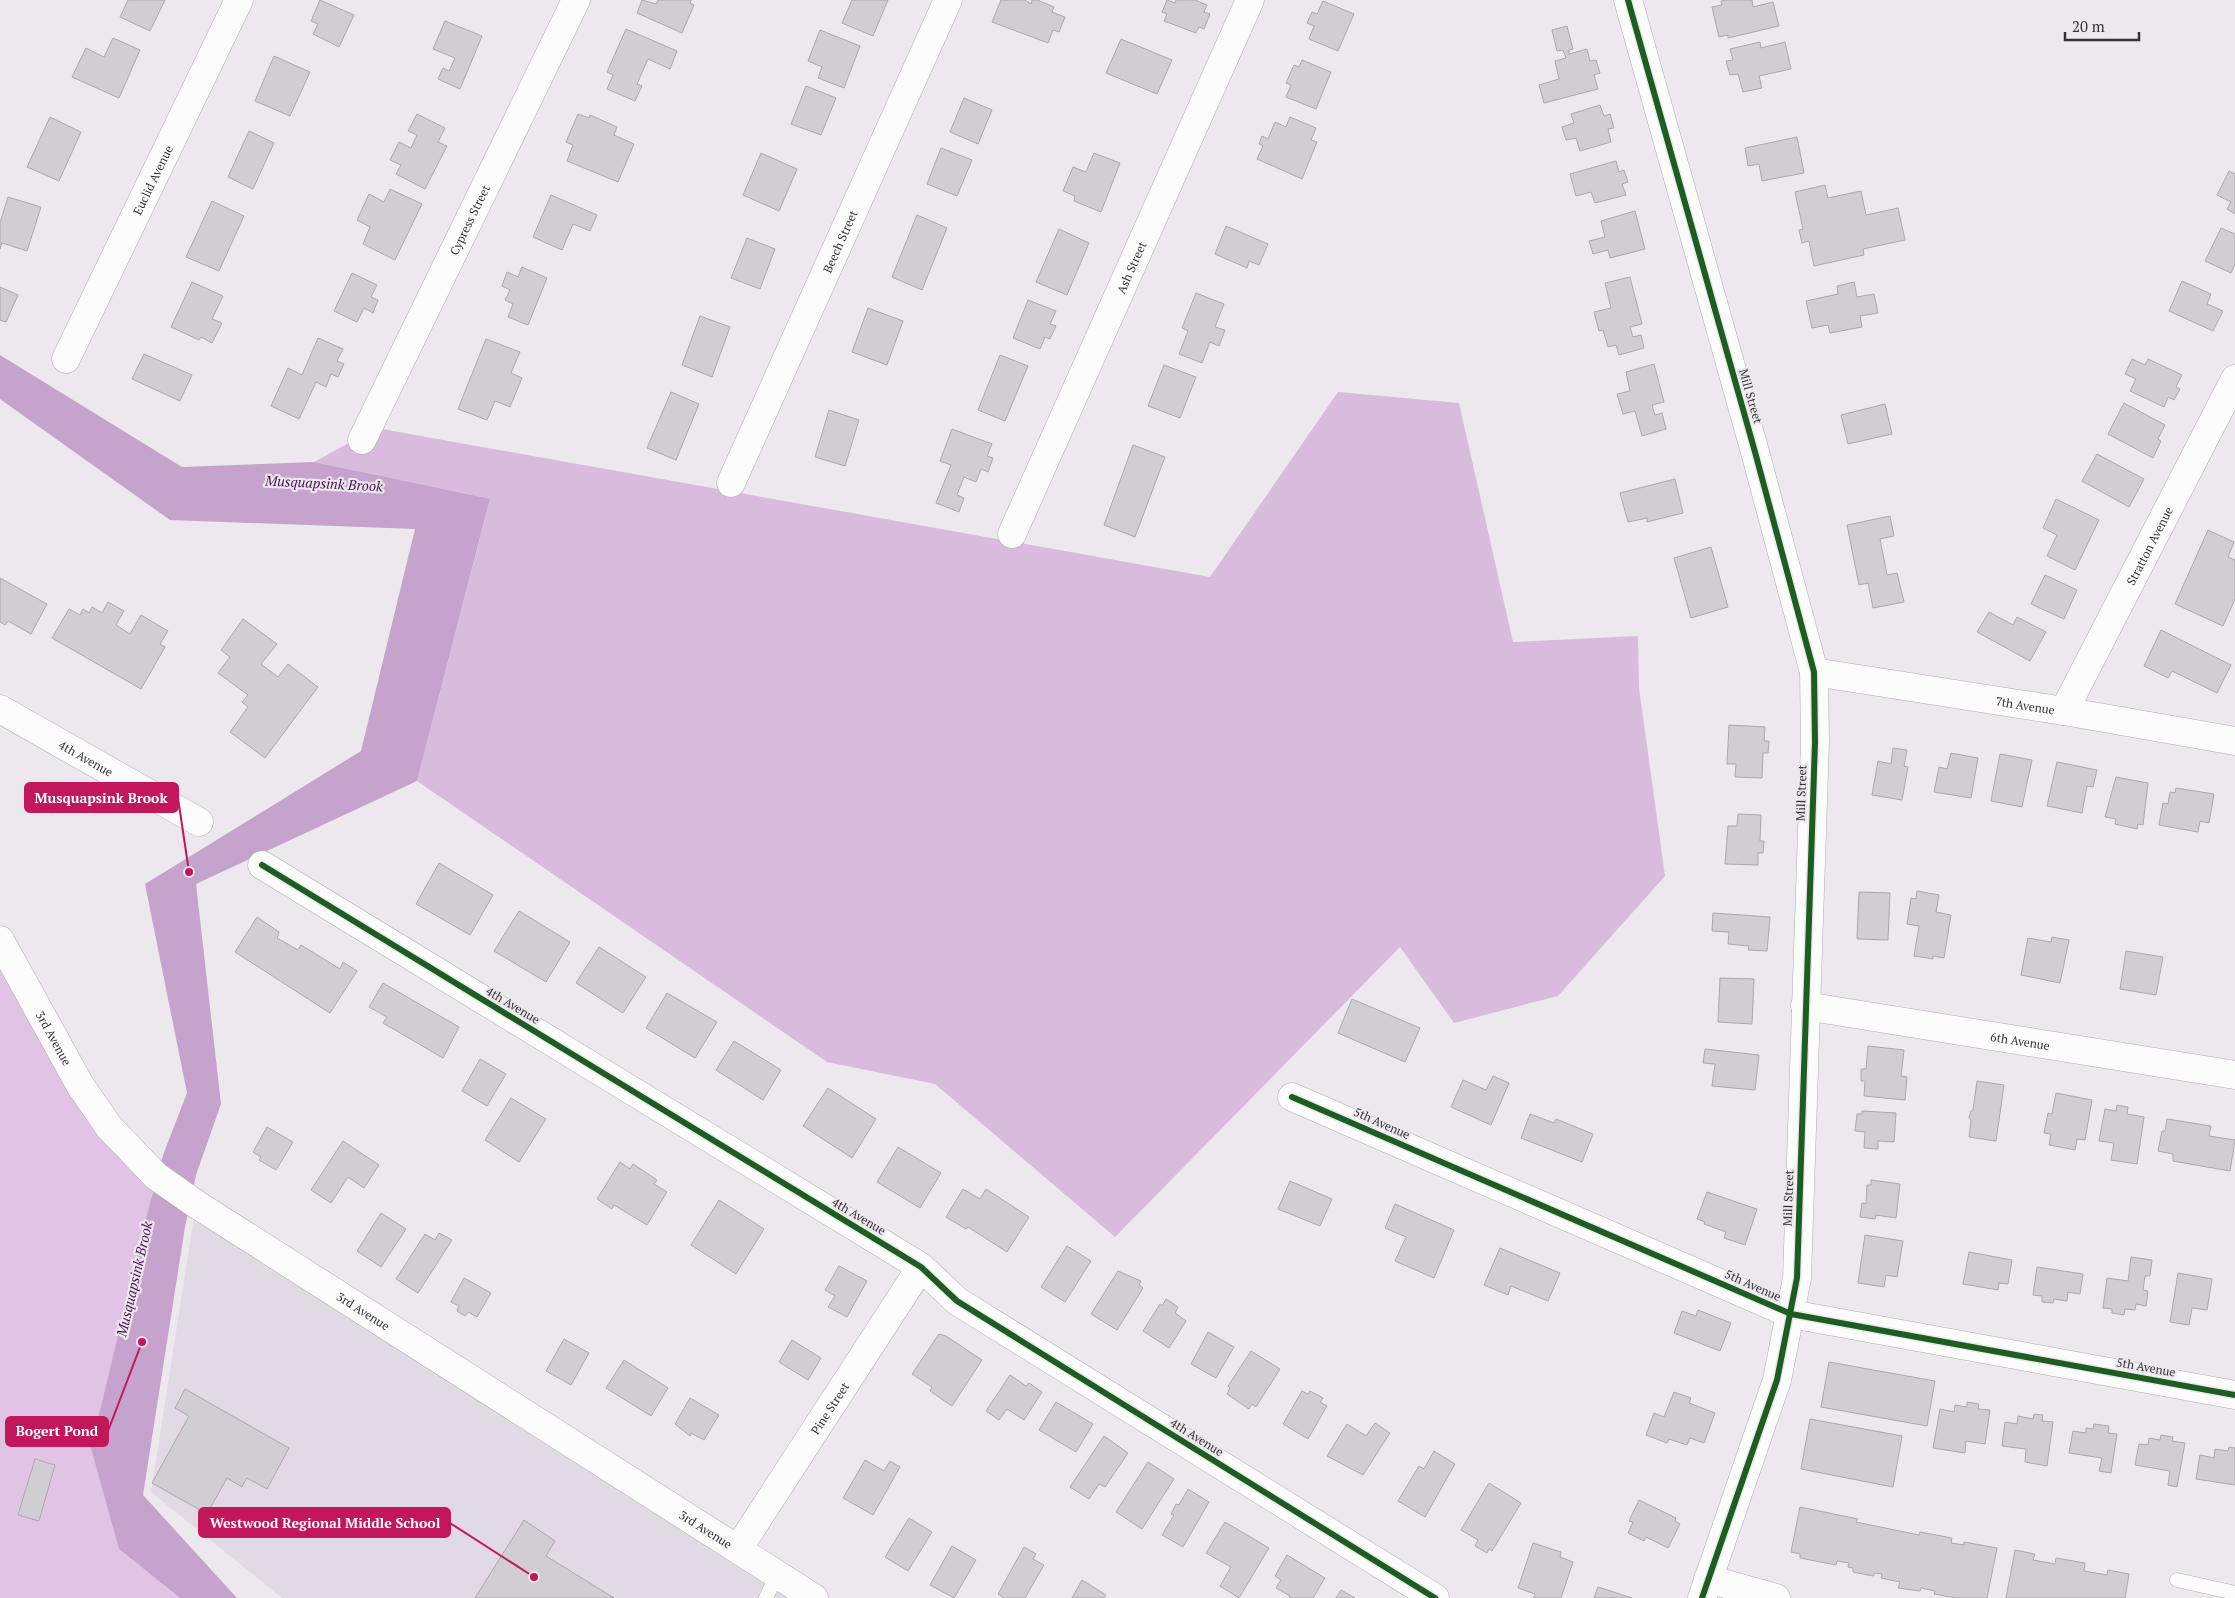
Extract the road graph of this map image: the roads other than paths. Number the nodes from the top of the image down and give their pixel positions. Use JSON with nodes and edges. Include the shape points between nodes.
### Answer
{"nodes":[{"id":1,"x":239,"y":0,"type":"edge"},
{"id":2,"x":576,"y":0,"type":"edge"},
{"id":3,"x":948,"y":0,"type":"edge"},
{"id":4,"x":1250,"y":0,"type":"edge"},
{"id":5,"x":1628,"y":0,"type":"edge"},
{"id":6,"x":66,"y":359,"type":"dead end"},
{"id":7,"x":2235,"y":379,"type":"edge"},
{"id":8,"x":362,"y":440,"type":"dead end"},
{"id":9,"x":731,"y":483,"type":"dead end"},
{"id":10,"x":1012,"y":534,"type":"dead end"},
{"id":11,"x":1814,"y":672,"type":"junction"},
{"id":12,"x":0,"y":708,"type":"edge"},
{"id":13,"x":2064,"y":711,"type":"junction"},
{"id":14,"x":2235,"y":741,"type":"edge"},
{"id":15,"x":199,"y":822,"type":"dead end"},
{"id":16,"x":262,"y":865,"type":"dead end"},
{"id":17,"x":0,"y":940,"type":"edge"},
{"id":18,"x":1805,"y":1006,"type":"junction"},
{"id":19,"x":2235,"y":1076,"type":"edge"},
{"id":20,"x":1292,"y":1097,"type":"dead end"},
{"id":21,"x":921,"y":1267,"type":"junction"},
{"id":22,"x":1791,"y":1314,"type":"junction"},
{"id":23,"x":2235,"y":1395,"type":"edge"},
{"id":24,"x":738,"y":1549,"type":"junction"},
{"id":25,"x":2177,"y":1580,"type":"dead end"},
{"id":26,"x":771,"y":1586,"type":"edge"},
{"id":27,"x":1705,"y":1588,"type":"edge"},
{"id":28,"x":2235,"y":1593,"type":"edge"},
{"id":29,"x":814,"y":1598,"type":"edge"},
{"id":30,"x":1435,"y":1598,"type":"edge"},
{"id":31,"x":1776,"y":1598,"type":"edge"}],
"edges":[{"from":1,"to":6,"type":"street","name":"Euclid Avenue"},
{"from":2,"to":8,"type":"street","name":"Cypress Street"},
{"from":3,"to":9,"type":"street","name":"Beech Street"},
{"from":4,"to":10,"type":"street","name":"Ash Street"},
{"from":5,"to":11,"type":"street","name":"Mill Street","via":[[1756,452]]},
{"from":7,"to":13,"type":"street","name":"Stratton Avenue"},
{"from":11,"to":13,"type":"street","name":"7th Avenue"},
{"from":11,"to":18,"type":"street","name":"Mill Street","via":[[1815,742]]},
{"from":12,"to":15,"type":"street","name":"4th Avenue"},
{"from":13,"to":14,"type":"street","name":"7th Avenue"},
{"from":16,"to":21,"type":"street","name":"4th Avenue"},
{"from":17,"to":24,"type":"street","name":"3rd Avenue","via":[[80,1085],[108,1128],[156,1176]]},
{"from":18,"to":19,"type":"street","name":"6th Avenue"},
{"from":18,"to":22,"type":"street","name":"Mill Street","via":[[1797,1278]]},
{"from":20,"to":22,"type":"street","name":"5th Avenue"},
{"from":21,"to":24,"type":"street","name":"Pine Street"},
{"from":21,"to":30,"type":"street","name":"4th Avenue","via":[[957,1301]]},
{"from":22,"to":23,"type":"street","name":"5th Avenue"},
{"from":22,"to":27,"type":"street","name":"Mill Street","via":[[1777,1380]]},
{"from":24,"to":26,"type":"street","name":"3rd Avenue"},
{"from":25,"to":28,"type":"lane"},
{"from":26,"to":29,"type":"street","name":"3rd Avenue"},
{"from":27,"to":31,"type":"street"}]}
